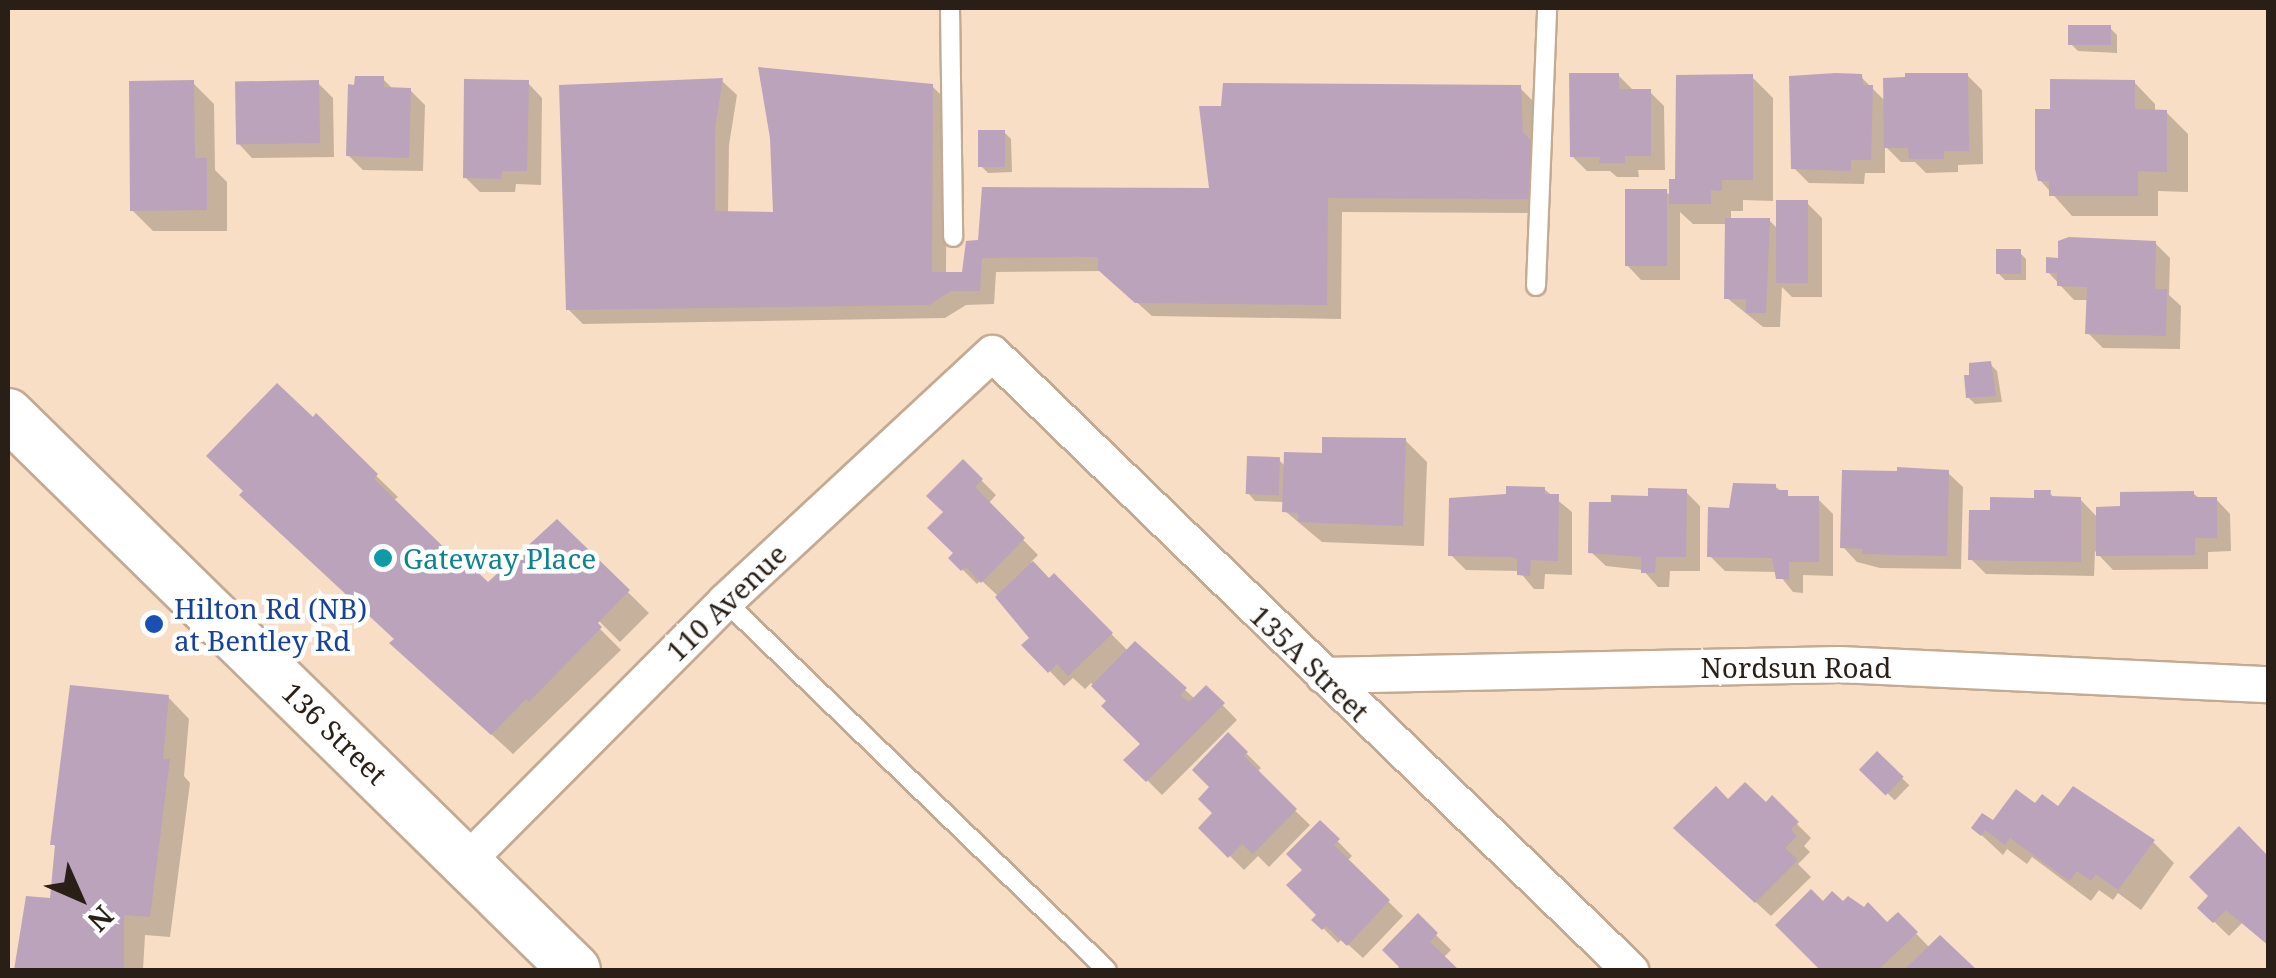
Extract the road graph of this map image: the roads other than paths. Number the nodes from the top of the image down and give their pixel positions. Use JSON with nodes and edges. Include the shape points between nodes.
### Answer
{"nodes":[{"id":1,"x":950,"y":8,"type":"edge"},
{"id":2,"x":1547,"y":8,"type":"edge"},
{"id":3,"x":953,"y":238,"type":"dead end"},
{"id":4,"x":1536,"y":286,"type":"dead end"},
{"id":5,"x":992,"y":352,"type":"joint"},
{"id":6,"x":8,"y":414,"type":"edge"},
{"id":7,"x":725,"y":601,"type":"junction"},
{"id":8,"x":1322,"y":675,"type":"junction"},
{"id":9,"x":2268,"y":684,"type":"edge"},
{"id":10,"x":467,"y":860,"type":"junction"},
{"id":11,"x":575,"y":970,"type":"edge"},
{"id":12,"x":1107,"y":970,"type":"edge"},
{"id":13,"x":1630,"y":970,"type":"edge"}],
"edges":[{"from":1,"to":3,"type":"lane"},
{"from":2,"to":4,"type":"lane"},
{"from":5,"to":7,"type":"street","name":"110 Avenue"},
{"from":5,"to":8,"type":"street","name":"135A Street"},
{"from":6,"to":10,"type":"street","name":"136 Street"},
{"from":7,"to":10,"type":"street","name":"110 Avenue"},
{"from":7,"to":12,"type":"lane"},
{"from":8,"to":9,"type":"street","name":"Nordsun Road","via":[[1839,664]]},
{"from":8,"to":13,"type":"street","name":"135A Street"},
{"from":10,"to":11,"type":"street","name":"136 Street"}]}
